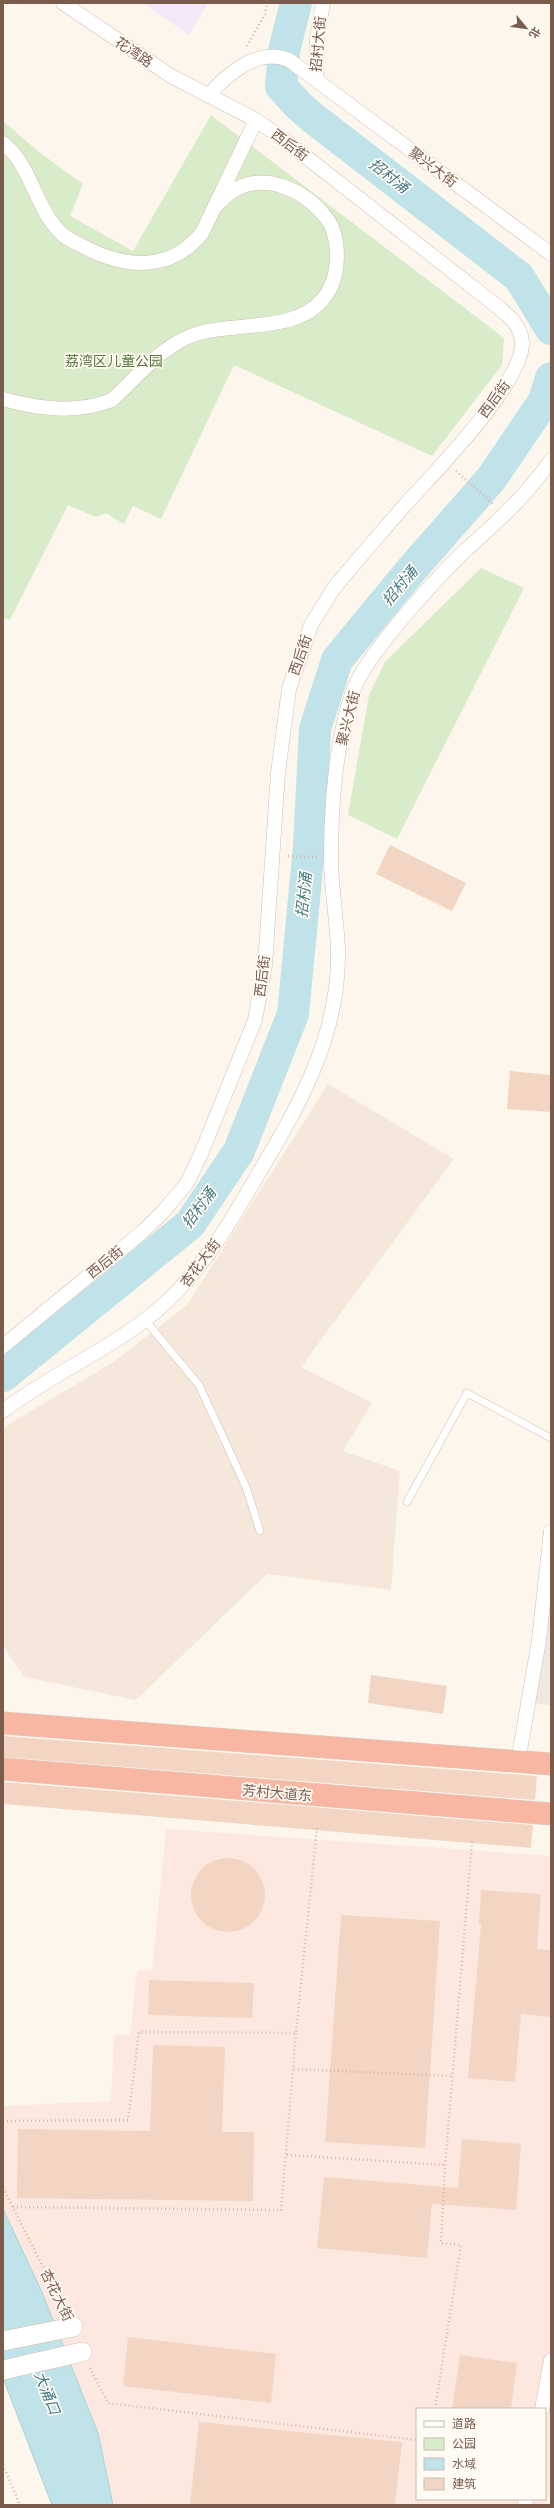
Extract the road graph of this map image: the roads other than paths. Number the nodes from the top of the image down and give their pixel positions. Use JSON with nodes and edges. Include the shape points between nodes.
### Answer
{"nodes":[{"id":1,"x":63,"y":3,"type":"edge"},
{"id":2,"x":323,"y":3,"type":"edge"},
{"id":3,"x":316,"y":78,"type":"junction"},
{"id":4,"x":208,"y":96,"type":"junction"},
{"id":5,"x":256,"y":120,"type":"junction"},
{"id":6,"x":3,"y":143,"type":"edge"},
{"id":7,"x":215,"y":207,"type":"junction"},
{"id":8,"x":551,"y":254,"type":"edge"},
{"id":9,"x":3,"y":399,"type":"edge"},
{"id":10,"x":551,"y":460,"type":"edge"},
{"id":11,"x":322,"y":1047,"type":"joint"},
{"id":12,"x":145,"y":1320,"type":"junction"},
{"id":13,"x":3,"y":1346,"type":"edge"},
{"id":14,"x":3,"y":1411,"type":"edge"},
{"id":15,"x":551,"y":1438,"type":"edge"},
{"id":16,"x":407,"y":1502,"type":"dead end"},
{"id":17,"x":260,"y":1531,"type":"dead end"},
{"id":18,"x":551,"y":1531,"type":"edge"},
{"id":19,"x":3,"y":1723,"type":"edge"},
{"id":20,"x":518,"y":1762,"type":"junction"},
{"id":21,"x":551,"y":1764,"type":"edge"},
{"id":22,"x":3,"y":1769,"type":"edge"},
{"id":23,"x":551,"y":1814,"type":"edge"},
{"id":24,"x":73,"y":2327,"type":"road end"},
{"id":25,"x":3,"y":2341,"type":"edge"},
{"id":26,"x":82,"y":2352,"type":"road end"},
{"id":27,"x":551,"y":2360,"type":"edge"},
{"id":28,"x":3,"y":2370,"type":"edge"},
{"id":29,"x":542,"y":2408,"type":"edge"}],
"edges":[{"from":1,"to":4,"type":"street","name":"花湾路","via":[[138,55]]},
{"from":2,"to":3,"type":"street","name":"招村大街","via":[[317,38]]},
{"from":3,"to":4,"type":"street","name":"招村大街","via":[[289,60],[273,55],[245,64]]},
{"from":3,"to":8,"type":"street","name":"聚兴大街"},
{"from":4,"to":5,"type":"street","name":"西后街"},
{"from":5,"to":7,"type":"street"},
{"from":5,"to":13,"type":"street","name":"西后街","via":[[288,142],[498,307],[512,319],[522,342],[513,373],[495,400],[446,462],[334,588],[311,625],[289,689],[281,738],[265,966],[255,1020],[224,1100],[187,1183],[141,1233]]},
{"from":6,"to":7,"type":"street","via":[[20,161],[38,201],[62,235],[100,255],[119,261],[153,262],[174,257],[191,246],[202,233]]},
{"from":7,"to":9,"type":"street","via":[[236,189],[252,185],[271,184],[286,187],[303,196],[324,214],[332,230],[337,260],[332,283],[324,299],[298,317],[217,329],[187,337],[162,351],[112,400],[103,404],[64,409],[42,408]]},
{"from":10,"to":11,"type":"street","name":"聚兴大街","via":[[538,479],[498,523],[466,551],[411,608],[369,660],[354,688],[346,714],[334,802],[331,857],[338,952],[331,1007]]},
{"from":11,"to":12,"type":"street","name":"杏花大街","via":[[299,1104],[236,1213],[196,1272]]},
{"from":12,"to":14,"type":"street","name":"杏花大街"},
{"from":12,"to":17,"type":"lane","via":[[199,1385],[246,1487]]},
{"from":15,"to":16,"type":"lane","via":[[467,1393]]},
{"from":18,"to":20,"type":"street","via":[[539,1640]]},
{"from":19,"to":20,"type":"highway"},
{"from":20,"to":21,"type":"highway"},
{"from":22,"to":23,"type":"highway","name":"芳村大道东"},
{"from":24,"to":25,"type":"street"},
{"from":26,"to":28,"type":"street"},
{"from":27,"to":29,"type":"street"}]}
